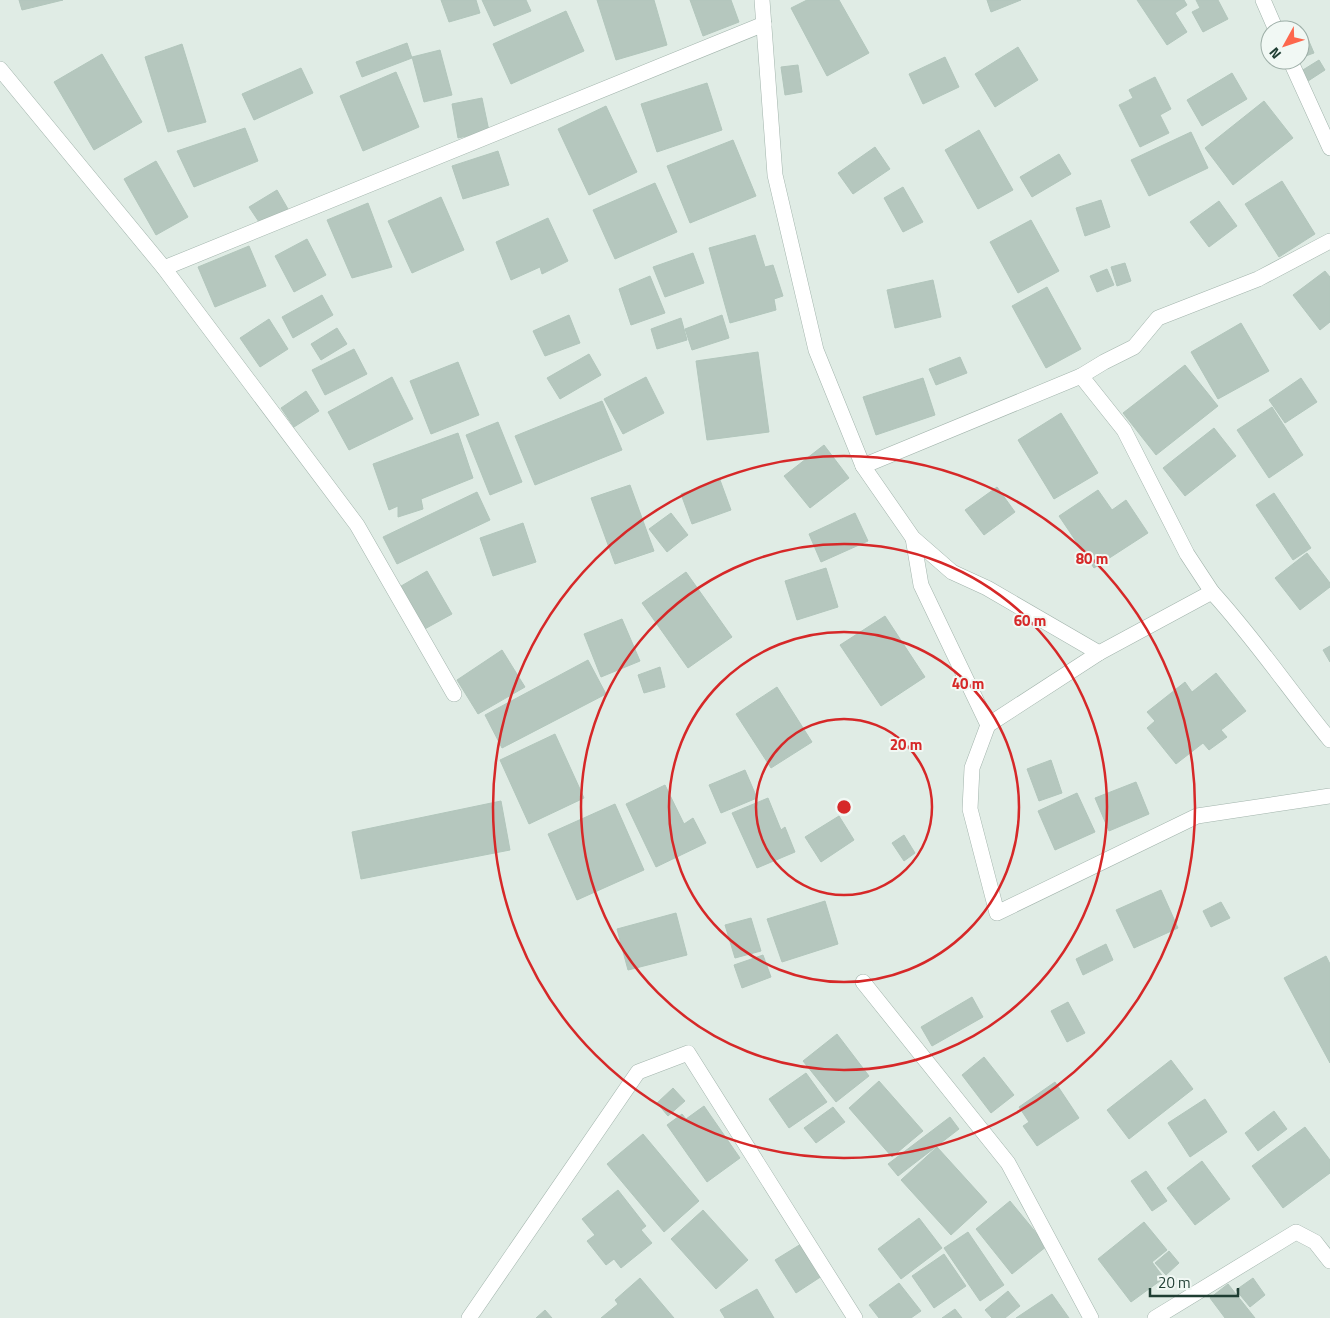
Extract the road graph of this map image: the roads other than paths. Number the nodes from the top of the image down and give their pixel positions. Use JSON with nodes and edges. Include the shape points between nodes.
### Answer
{"nodes":[{"id":1,"x":762,"y":0,"type":"edge"},
{"id":2,"x":1263,"y":0,"type":"edge"},
{"id":3,"x":1272,"y":20,"type":"edge"},
{"id":4,"x":764,"y":24,"type":"junction"},
{"id":5,"x":0,"y":69,"type":"edge"},
{"id":6,"x":1295,"y":70,"type":"edge"},
{"id":7,"x":1330,"y":148,"type":"edge"},
{"id":8,"x":1330,"y":241,"type":"edge"},
{"id":9,"x":164,"y":268,"type":"junction"},
{"id":10,"x":1081,"y":376,"type":"junction"},
{"id":11,"x":863,"y":466,"type":"junction"},
{"id":12,"x":913,"y":538,"type":"junction"},
{"id":13,"x":1212,"y":592,"type":"junction"},
{"id":14,"x":1099,"y":653,"type":"junction"},
{"id":15,"x":454,"y":694,"type":"dead end"},
{"id":16,"x":988,"y":725,"type":"junction"},
{"id":17,"x":1330,"y":740,"type":"edge"},
{"id":18,"x":1330,"y":796,"type":"edge"},
{"id":19,"x":863,"y":982,"type":"dead end"},
{"id":20,"x":1330,"y":1261,"type":"edge"},
{"id":21,"x":469,"y":1318,"type":"edge"},
{"id":22,"x":854,"y":1318,"type":"edge"},
{"id":23,"x":1092,"y":1318,"type":"edge"},
{"id":24,"x":1155,"y":1318,"type":"edge"}],
"edges":[{"from":1,"to":4,"type":"street"},
{"from":2,"to":3,"type":"street"},
{"from":4,"to":9,"type":"street"},
{"from":4,"to":11,"type":"street","via":[[774,175],[816,350]]},
{"from":5,"to":9,"type":"street"},
{"from":6,"to":7,"type":"street"},
{"from":8,"to":10,"type":"street","via":[[1258,279],[1158,318],[1134,347]]},
{"from":9,"to":15,"type":"street","via":[[357,525]]},
{"from":10,"to":11,"type":"street"},
{"from":10,"to":13,"type":"street","via":[[1124,430],[1187,554]]},
{"from":11,"to":12,"type":"street"},
{"from":12,"to":14,"type":"street","via":[[952,572],[987,588]]},
{"from":12,"to":16,"type":"street","via":[[920,585]]},
{"from":13,"to":14,"type":"street"},
{"from":13,"to":17,"type":"street","via":[[1241,623]]},
{"from":14,"to":16,"type":"street"},
{"from":16,"to":18,"type":"street","via":[[972,768],[970,809],[996,913],[1197,816]]},
{"from":19,"to":23,"type":"street","via":[[1008,1163]]},
{"from":20,"to":24,"type":"street","via":[[1315,1242],[1296,1232]]},
{"from":21,"to":22,"type":"street","via":[[638,1072],[688,1053]]}]}
